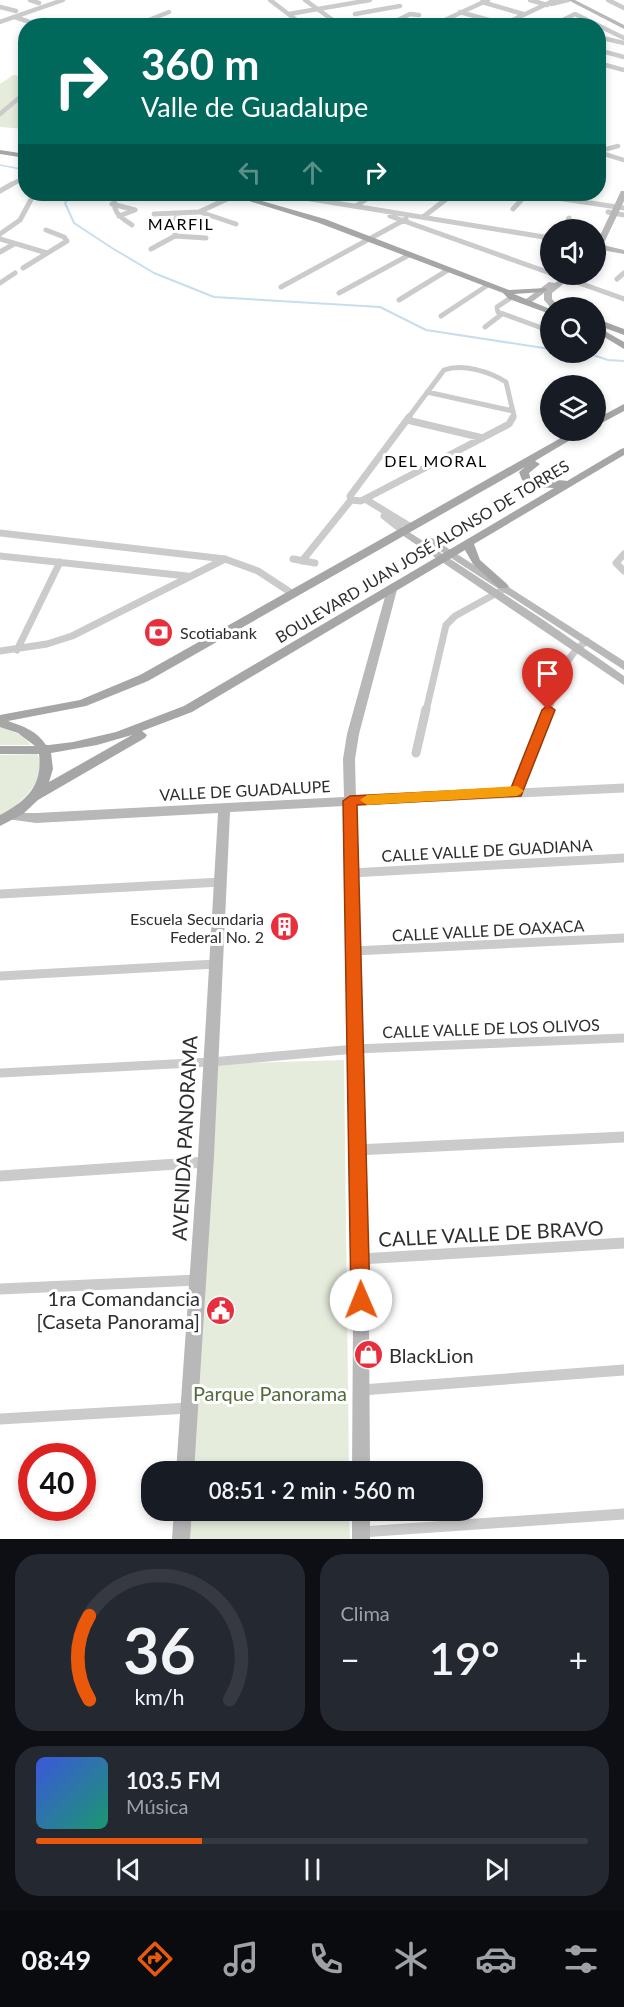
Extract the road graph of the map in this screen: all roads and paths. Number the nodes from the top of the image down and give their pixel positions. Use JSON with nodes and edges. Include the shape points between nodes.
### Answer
{"nodes":[{"id":1,"x":63,"y":0,"type":"edge"},
{"id":2,"x":270,"y":0,"type":"edge"},
{"id":3,"x":305,"y":0,"type":"edge"},
{"id":4,"x":370,"y":0,"type":"edge"},
{"id":5,"x":393,"y":0,"type":"edge"},
{"id":6,"x":488,"y":0,"type":"edge"},
{"id":7,"x":530,"y":0,"type":"edge"},
{"id":8,"x":555,"y":0,"type":"edge"},
{"id":9,"x":573,"y":0,"type":"edge"},
{"id":10,"x":609,"y":1,"type":"edge"},
{"id":11,"x":482,"y":2,"type":"junction"},
{"id":12,"x":544,"y":5,"type":"junction"},
{"id":13,"x":400,"y":6,"type":"junction"},
{"id":14,"x":0,"y":7,"type":"edge"},
{"id":15,"x":624,"y":8,"type":"edge"},
{"id":16,"x":316,"y":9,"type":"junction"},
{"id":17,"x":9,"y":10,"type":"junction"},
{"id":18,"x":169,"y":12,"type":"dead end"},
{"id":19,"x":460,"y":12,"type":"junction"},
{"id":20,"x":0,"y":13,"type":"edge"},
{"id":21,"x":15,"y":14,"type":"junction"},
{"id":22,"x":289,"y":14,"type":"junction"},
{"id":23,"x":355,"y":14,"type":"dead end"},
{"id":24,"x":410,"y":14,"type":"junction"},
{"id":25,"x":523,"y":14,"type":"junction"},
{"id":26,"x":420,"y":15,"type":"dead end"},
{"id":27,"x":24,"y":18,"type":"edge"},
{"id":28,"x":154,"y":18,"type":"edge"},
{"id":29,"x":294,"y":18,"type":"edge"},
{"id":30,"x":329,"y":18,"type":"edge"},
{"id":31,"x":402,"y":18,"type":"edge"},
{"id":32,"x":447,"y":18,"type":"edge"},
{"id":33,"x":479,"y":18,"type":"edge"},
{"id":34,"x":515,"y":18,"type":"edge"},
{"id":35,"x":567,"y":18,"type":"edge"},
{"id":36,"x":583,"y":18,"type":"edge"},
{"id":37,"x":0,"y":22,"type":"edge"},
{"id":38,"x":624,"y":27,"type":"edge"},
{"id":39,"x":606,"y":30,"type":"edge"},
{"id":40,"x":606,"y":37,"type":"edge"},
{"id":41,"x":624,"y":40,"type":"edge"},
{"id":42,"x":606,"y":52,"type":"edge"},
{"id":43,"x":624,"y":57,"type":"edge"},
{"id":44,"x":606,"y":65,"type":"edge"},
{"id":45,"x":622,"y":68,"type":"edge"},
{"id":46,"x":18,"y":99,"type":"edge"},
{"id":47,"x":0,"y":114,"type":"edge"},
{"id":48,"x":618,"y":146,"type":"dead end"},
{"id":49,"x":606,"y":149,"type":"edge"},
{"id":50,"x":0,"y":152,"type":"edge"},
{"id":51,"x":606,"y":154,"type":"edge"},
{"id":52,"x":18,"y":155,"type":"edge"},
{"id":53,"x":624,"y":162,"type":"edge"},
{"id":54,"x":623,"y":183,"type":"edge"},
{"id":55,"x":17,"y":184,"type":"dead end"},
{"id":56,"x":0,"y":191,"type":"edge"},
{"id":57,"x":624,"y":193,"type":"edge"},
{"id":58,"x":30,"y":201,"type":"edge"},
{"id":59,"x":113,"y":201,"type":"edge"},
{"id":60,"x":220,"y":201,"type":"edge"},
{"id":61,"x":256,"y":201,"type":"edge"},
{"id":62,"x":324,"y":201,"type":"edge"},
{"id":63,"x":364,"y":201,"type":"edge"},
{"id":64,"x":444,"y":201,"type":"edge"},
{"id":65,"x":520,"y":201,"type":"edge"},
{"id":66,"x":566,"y":201,"type":"edge"},
{"id":67,"x":112,"y":204,"type":"junction"},
{"id":68,"x":356,"y":206,"type":"junction"},
{"id":69,"x":372,"y":209,"type":"junction"},
{"id":70,"x":513,"y":209,"type":"dead end"},
{"id":71,"x":615,"y":209,"type":"edge"},
{"id":72,"x":199,"y":212,"type":"junction"},
{"id":73,"x":179,"y":213,"type":"junction"},
{"id":74,"x":154,"y":214,"type":"dead end"},
{"id":75,"x":624,"y":214,"type":"edge"},
{"id":76,"x":411,"y":215,"type":"junction"},
{"id":77,"x":119,"y":216,"type":"junction"},
{"id":78,"x":423,"y":217,"type":"junction"},
{"id":79,"x":404,"y":221,"type":"junction"},
{"id":80,"x":236,"y":224,"type":"dead end"},
{"id":81,"x":132,"y":225,"type":"dead end"},
{"id":82,"x":606,"y":228,"type":"edge"},
{"id":83,"x":46,"y":230,"type":"dead end"},
{"id":84,"x":0,"y":234,"type":"edge"},
{"id":85,"x":175,"y":236,"type":"junction"},
{"id":86,"x":540,"y":236,"type":"edge"},
{"id":87,"x":206,"y":238,"type":"dead end"},
{"id":88,"x":0,"y":239,"type":"edge"},
{"id":89,"x":368,"y":240,"type":"junction"},
{"id":90,"x":14,"y":244,"type":"junction"},
{"id":91,"x":151,"y":249,"type":"dead end"},
{"id":92,"x":606,"y":249,"type":"edge"},
{"id":93,"x":0,"y":252,"type":"edge"},
{"id":94,"x":624,"y":252,"type":"edge"},
{"id":95,"x":47,"y":254,"type":"junction"},
{"id":96,"x":409,"y":255,"type":"junction"},
{"id":97,"x":23,"y":268,"type":"dead end"},
{"id":98,"x":540,"y":268,"type":"edge"},
{"id":99,"x":448,"y":270,"type":"junction"},
{"id":100,"x":15,"y":273,"type":"dead end"},
{"id":101,"x":624,"y":273,"type":"edge"},
{"id":102,"x":617,"y":279,"type":"dead end"},
{"id":103,"x":1,"y":281,"type":"edge"},
{"id":104,"x":488,"y":285,"type":"junction"},
{"id":105,"x":549,"y":285,"type":"edge"},
{"id":106,"x":587,"y":285,"type":"edge"},
{"id":107,"x":281,"y":287,"type":"dead end"},
{"id":108,"x":543,"y":290,"type":"junction"},
{"id":109,"x":339,"y":293,"type":"dead end"},
{"id":110,"x":509,"y":294,"type":"junction"},
{"id":111,"x":624,"y":299,"type":"edge"},
{"id":112,"x":399,"y":300,"type":"dead end"},
{"id":113,"x":529,"y":300,"type":"junction"},
{"id":114,"x":540,"y":303,"type":"edge"},
{"id":115,"x":540,"y":306,"type":"edge"},
{"id":116,"x":502,"y":314,"type":"junction"},
{"id":117,"x":441,"y":316,"type":"dead end"},
{"id":118,"x":606,"y":326,"type":"edge"},
{"id":119,"x":485,"y":327,"type":"dead end"},
{"id":120,"x":540,"y":327,"type":"edge"},
{"id":121,"x":624,"y":332,"type":"edge"},
{"id":122,"x":606,"y":335,"type":"edge"},
{"id":123,"x":624,"y":346,"type":"edge"},
{"id":124,"x":428,"y":392,"type":"junction"},
{"id":125,"x":624,"y":407,"type":"edge"},
{"id":126,"x":513,"y":411,"type":"junction"},
{"id":127,"x":606,"y":418,"type":"edge"},
{"id":128,"x":624,"y":418,"type":"edge"},
{"id":129,"x":407,"y":420,"type":"junction"},
{"id":130,"x":606,"y":422,"type":"edge"},
{"id":131,"x":483,"y":438,"type":"junction"},
{"id":132,"x":564,"y":441,"type":"edge"},
{"id":133,"x":565,"y":441,"type":"edge"},
{"id":134,"x":624,"y":451,"type":"edge"},
{"id":135,"x":601,"y":465,"type":"junction"},
{"id":136,"x":351,"y":500,"type":"junction"},
{"id":137,"x":363,"y":500,"type":"junction"},
{"id":138,"x":409,"y":531,"type":"junction"},
{"id":139,"x":0,"y":533,"type":"edge"},
{"id":140,"x":470,"y":543,"type":"junction"},
{"id":141,"x":624,"y":554,"type":"edge"},
{"id":142,"x":0,"y":556,"type":"edge"},
{"id":143,"x":447,"y":556,"type":"junction"},
{"id":144,"x":225,"y":559,"type":"junction"},
{"id":145,"x":293,"y":559,"type":"dead end"},
{"id":146,"x":302,"y":561,"type":"junction"},
{"id":147,"x":60,"y":562,"type":"junction"},
{"id":148,"x":315,"y":563,"type":"dead end"},
{"id":149,"x":624,"y":571,"type":"edge"},
{"id":150,"x":188,"y":576,"type":"junction"},
{"id":151,"x":393,"y":586,"type":"junction"},
{"id":152,"x":502,"y":589,"type":"junction"},
{"id":153,"x":293,"y":594,"type":"junction"},
{"id":154,"x":587,"y":641,"type":"junction"},
{"id":155,"x":576,"y":648,"type":"junction"},
{"id":156,"x":17,"y":650,"type":"junction"},
{"id":157,"x":0,"y":651,"type":"edge"},
{"id":158,"x":588,"y":656,"type":"junction"},
{"id":159,"x":624,"y":666,"type":"edge"},
{"id":160,"x":624,"y":672,"type":"edge"},
{"id":161,"x":624,"y":681,"type":"edge"},
{"id":162,"x":188,"y":709,"type":"junction"},
{"id":163,"x":0,"y":721,"type":"edge"},
{"id":164,"x":0,"y":750,"type":"edge"},
{"id":165,"x":44,"y":750,"type":"junction"},
{"id":166,"x":416,"y":753,"type":"dead end"},
{"id":167,"x":624,"y":788,"type":"edge"},
{"id":168,"x":516,"y":792,"type":"junction"},
{"id":169,"x":33,"y":797,"type":"junction"},
{"id":170,"x":350,"y":801,"type":"junction"},
{"id":171,"x":224,"y":807,"type":"junction"},
{"id":172,"x":4,"y":821,"type":"edge"},
{"id":173,"x":624,"y":858,"type":"edge"},
{"id":174,"x":351,"y":873,"type":"junction"},
{"id":175,"x":221,"y":882,"type":"junction"},
{"id":176,"x":0,"y":894,"type":"edge"},
{"id":177,"x":624,"y":938,"type":"edge"},
{"id":178,"x":353,"y":951,"type":"junction"},
{"id":179,"x":216,"y":964,"type":"junction"},
{"id":180,"x":0,"y":976,"type":"edge"},
{"id":181,"x":624,"y":1038,"type":"edge"},
{"id":182,"x":356,"y":1049,"type":"junction"},
{"id":183,"x":211,"y":1062,"type":"junction"},
{"id":184,"x":0,"y":1073,"type":"edge"},
{"id":185,"x":624,"y":1137,"type":"edge"},
{"id":186,"x":356,"y":1150,"type":"junction"},
{"id":187,"x":206,"y":1162,"type":"junction"},
{"id":188,"x":0,"y":1176,"type":"edge"},
{"id":189,"x":624,"y":1243,"type":"edge"},
{"id":190,"x":360,"y":1259,"type":"junction"},
{"id":191,"x":198,"y":1280,"type":"junction"},
{"id":192,"x":0,"y":1289,"type":"edge"},
{"id":193,"x":624,"y":1370,"type":"edge"},
{"id":194,"x":362,"y":1390,"type":"junction"},
{"id":195,"x":189,"y":1408,"type":"junction"},
{"id":196,"x":0,"y":1419,"type":"edge"},
{"id":197,"x":186,"y":1461,"type":"edge"},
{"id":198,"x":361,"y":1461,"type":"edge"},
{"id":199,"x":624,"y":1514,"type":"edge"},
{"id":200,"x":182,"y":1521,"type":"edge"},
{"id":201,"x":361,"y":1536,"type":"edge"},
{"id":202,"x":181,"y":1539,"type":"edge"}],
"edges":[{"from":1,"to":21,"type":"street"},
{"from":2,"to":22,"type":"street"},
{"from":3,"to":16,"type":"street"},
{"from":4,"to":16,"type":"street"},
{"from":5,"to":13,"type":"street"},
{"from":6,"to":11,"type":"street"},
{"from":7,"to":12,"type":"street"},
{"from":8,"to":12,"type":"street"},
{"from":9,"to":12,"type":"street"},
{"from":9,"to":38,"type":"street"},
{"from":10,"to":15,"type":"street"},
{"from":11,"to":19,"type":"street"},
{"from":11,"to":25,"type":"street"},
{"from":12,"to":25,"type":"street"},
{"from":13,"to":23,"type":"street"},
{"from":13,"to":24,"type":"street"},
{"from":14,"to":17,"type":"street"},
{"from":16,"to":22,"type":"street"},
{"from":16,"to":30,"type":"street"},
{"from":17,"to":20,"type":"street"},
{"from":17,"to":21,"type":"street"},
{"from":18,"to":28,"type":"street"},
{"from":19,"to":32,"type":"street"},
{"from":19,"to":33,"type":"street"},
{"from":21,"to":27,"type":"street"},
{"from":21,"to":37,"type":"street"},
{"from":22,"to":29,"type":"street"},
{"from":24,"to":26,"type":"street"},
{"from":24,"to":31,"type":"street"},
{"from":25,"to":34,"type":"street"},
{"from":35,"to":36,"type":"street","via":[[575,14]]},
{"from":39,"to":41,"type":"street"},
{"from":40,"to":41,"type":"street"},
{"from":42,"to":43,"type":"street"},
{"from":44,"to":45,"type":"street"},
{"from":46,"to":47,"type":"street"},
{"from":48,"to":49,"type":"street"},
{"from":50,"to":52,"type":"main road"},
{"from":51,"to":53,"type":"street"},
{"from":54,"to":71,"type":"street"},
{"from":55,"to":56,"type":"street"},
{"from":57,"to":71,"type":"street"},
{"from":58,"to":84,"type":"street","via":[[20,220]]},
{"from":59,"to":67,"type":"street"},
{"from":60,"to":72,"type":"street"},
{"from":61,"to":89,"type":"main road"},
{"from":62,"to":68,"type":"street"},
{"from":63,"to":68,"type":"street"},
{"from":64,"to":78,"type":"street"},
{"from":65,"to":70,"type":"street"},
{"from":66,"to":71,"type":"street"},
{"from":67,"to":77,"type":"street"},
{"from":67,"to":77,"type":"street","via":[[135,210]]},
{"from":68,"to":69,"type":"street"},
{"from":69,"to":76,"type":"street"},
{"from":69,"to":79,"type":"street"},
{"from":71,"to":75,"type":"street"},
{"from":71,"to":82,"type":"street"},
{"from":72,"to":73,"type":"street"},
{"from":72,"to":80,"type":"street"},
{"from":73,"to":74,"type":"street"},
{"from":73,"to":85,"type":"street"},
{"from":76,"to":78,"type":"street"},
{"from":76,"to":79,"type":"street"},
{"from":77,"to":81,"type":"street"},
{"from":78,"to":86,"type":"street"},
{"from":79,"to":89,"type":"street"},
{"from":79,"to":98,"type":"street"},
{"from":83,"to":95,"type":"street","via":[[67,241]]},
{"from":85,"to":87,"type":"street"},
{"from":85,"to":91,"type":"street"},
{"from":88,"to":90,"type":"street"},
{"from":89,"to":96,"type":"main road"},
{"from":89,"to":107,"type":"street"},
{"from":90,"to":93,"type":"street"},
{"from":90,"to":95,"type":"street"},
{"from":92,"to":94,"type":"street"},
{"from":95,"to":97,"type":"street"},
{"from":96,"to":99,"type":"main road"},
{"from":96,"to":109,"type":"street"},
{"from":99,"to":104,"type":"main road"},
{"from":99,"to":112,"type":"street"},
{"from":100,"to":103,"type":"street"},
{"from":101,"to":102,"type":"street"},
{"from":104,"to":110,"type":"main road"},
{"from":104,"to":117,"type":"street"},
{"from":105,"to":108,"type":"street"},
{"from":106,"to":111,"type":"street"},
{"from":108,"to":110,"type":"main road"},
{"from":108,"to":113,"type":"street"},
{"from":110,"to":113,"type":"main road"},
{"from":110,"to":116,"type":"street","via":[[498,307]]},
{"from":113,"to":114,"type":"main road"},
{"from":113,"to":115,"type":"main road"},
{"from":116,"to":119,"type":"street"},
{"from":116,"to":120,"type":"street"},
{"from":118,"to":121,"type":"main road"},
{"from":122,"to":123,"type":"main road"},
{"from":124,"to":126,"type":"street"},
{"from":124,"to":126,"type":"street","via":[[446,368],[458,367],[504,380]]},
{"from":124,"to":129,"type":"street"},
{"from":125,"to":127,"type":"main road"},
{"from":126,"to":131,"type":"street","via":[[512,421]]},
{"from":128,"to":130,"type":"main road"},
{"from":129,"to":131,"type":"street"},
{"from":129,"to":136,"type":"street"},
{"from":131,"to":137,"type":"street"},
{"from":132,"to":138,"type":"main road","name":"BOULEVARD JUAN JOSÉ ALONSO DE TORRES"},
{"from":133,"to":135,"type":"main road","via":[[524,475],[533,483],[551,487]]},
{"from":134,"to":135,"type":"main road","name":"BOULEVARD JUAN JOSÉ ALONSO DE TORRES"},
{"from":135,"to":140,"type":"main road","name":"BOULEVARD JUAN JOSÉ ALONSO DE TORRES"},
{"from":136,"to":137,"type":"street"},
{"from":136,"to":146,"type":"street"},
{"from":137,"to":138,"type":"street"},
{"from":138,"to":143,"type":"street"},
{"from":138,"to":153,"type":"main road","name":"BOULEVARD JUAN JOSÉ ALONSO DE TORRES"},
{"from":139,"to":144,"type":"street"},
{"from":140,"to":143,"type":"main road","name":"BOULEVARD JUAN JOSÉ ALONSO DE TORRES"},
{"from":140,"to":152,"type":"main road","via":[[474,560]]},
{"from":141,"to":149,"type":"street","via":[[615,563]]},
{"from":142,"to":147,"type":"street"},
{"from":143,"to":151,"type":"main road","name":"BOULEVARD JUAN JOSÉ ALONSO DE TORRES"},
{"from":143,"to":152,"type":"street"},
{"from":144,"to":150,"type":"street"},
{"from":144,"to":153,"type":"street","via":[[258,572]]},
{"from":145,"to":146,"type":"street"},
{"from":146,"to":148,"type":"street"},
{"from":147,"to":150,"type":"street"},
{"from":147,"to":156,"type":"street"},
{"from":150,"to":156,"type":"street","via":[[72,636]]},
{"from":151,"to":162,"type":"main road","name":"BOULEVARD JUAN JOSÉ ALONSO DE TORRES"},
{"from":151,"to":170,"type":"street","via":[[351,746]]},
{"from":152,"to":154,"type":"street"},
{"from":152,"to":155,"type":"street"},
{"from":152,"to":166,"type":"street","via":[[455,616],[446,626]]},
{"from":153,"to":163,"type":"main road","name":"BOULEVARD JUAN JOSÉ ALONSO DE TORRES","via":[[123,688],[64,708]]},
{"from":154,"to":155,"type":"street"},
{"from":154,"to":159,"type":"street"},
{"from":155,"to":158,"type":"street"},
{"from":155,"to":168,"type":"street","via":[[567,661]]},
{"from":156,"to":157,"type":"street"},
{"from":158,"to":160,"type":"street","via":[[598,656]]},
{"from":158,"to":161,"type":"street"},
{"from":162,"to":165,"type":"main road","name":"BOULEVARD JUAN JOSÉ ALONSO DE TORRES","via":[[110,739]]},
{"from":162,"to":169,"type":"main road"},
{"from":163,"to":165,"type":"main road","via":[[34,736]]},
{"from":164,"to":165,"type":"main road","name":"BOULEVARD JUAN JOSÉ ALONSO DE TORRES"},
{"from":165,"to":169,"type":"main road","via":[[45,779]]},
{"from":167,"to":168,"type":"street","name":"VALLE DE GUADALUPE"},
{"from":168,"to":170,"type":"street","name":"VALLE DE GUADALUPE"},
{"from":169,"to":172,"type":"main road"},
{"from":170,"to":171,"type":"street","name":"VALLE DE GUADALUPE"},
{"from":170,"to":174,"type":"street"},
{"from":171,"to":172,"type":"street","name":"VALLE DE GUADALUPE"},
{"from":171,"to":175,"type":"street","name":"AVENIDA PANORAMA"},
{"from":173,"to":174,"type":"street","name":"CALLE VALLE DE GUADIANA"},
{"from":174,"to":178,"type":"street"},
{"from":175,"to":176,"type":"street"},
{"from":175,"to":179,"type":"street","name":"AVENIDA PANORAMA"},
{"from":177,"to":178,"type":"street","name":"CALLE VALLE DE OAXACA"},
{"from":178,"to":182,"type":"street"},
{"from":179,"to":180,"type":"street"},
{"from":179,"to":183,"type":"street","name":"AVENIDA PANORAMA"},
{"from":181,"to":182,"type":"street","name":"CALLE VALLE DE LOS OLIVOS"},
{"from":182,"to":183,"type":"street","name":"CALLE VALLE DE LOS OLIVOS"},
{"from":182,"to":186,"type":"street"},
{"from":183,"to":184,"type":"street","name":"CALLE VALLE DE LOS OLIVOS"},
{"from":183,"to":187,"type":"street","name":"AVENIDA PANORAMA"},
{"from":185,"to":186,"type":"street"},
{"from":186,"to":190,"type":"street"},
{"from":187,"to":188,"type":"street"},
{"from":187,"to":191,"type":"street","name":"AVENIDA PANORAMA"},
{"from":189,"to":190,"type":"street","name":"CALLE VALLE DE BRAVO"},
{"from":190,"to":194,"type":"street"},
{"from":191,"to":192,"type":"street"},
{"from":191,"to":195,"type":"street","name":"AVENIDA PANORAMA"},
{"from":193,"to":194,"type":"street"},
{"from":194,"to":198,"type":"street"},
{"from":195,"to":196,"type":"street"},
{"from":195,"to":197,"type":"street","name":"AVENIDA PANORAMA"},
{"from":199,"to":201,"type":"street"},
{"from":200,"to":202,"type":"street"}]}
